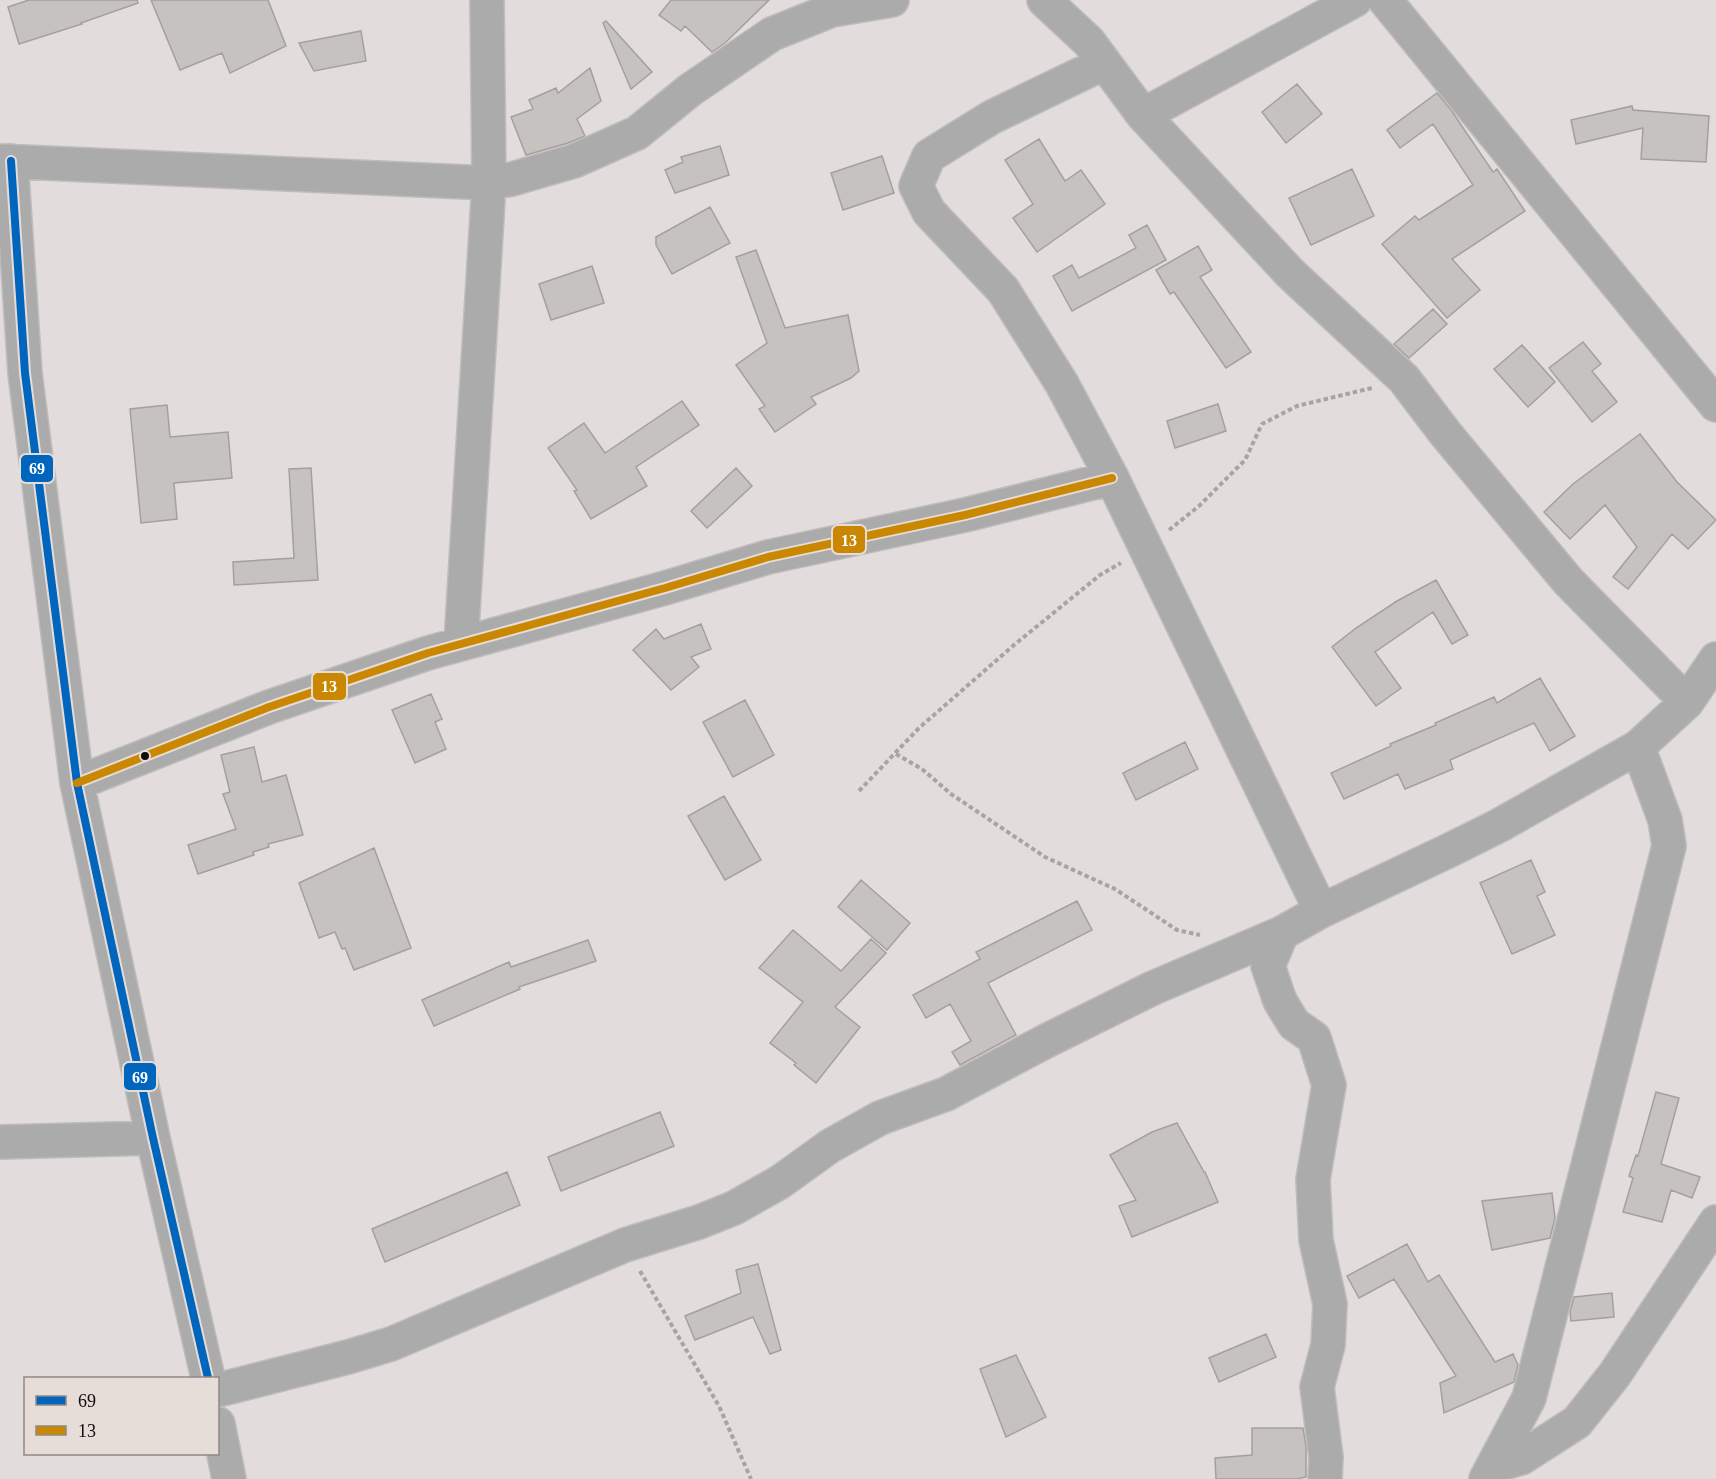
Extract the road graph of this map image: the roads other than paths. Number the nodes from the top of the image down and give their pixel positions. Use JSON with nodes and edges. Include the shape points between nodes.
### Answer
{"nodes":[{"id":1,"x":487,"y":0,"type":"edge"},
{"id":2,"x":892,"y":0,"type":"edge"},
{"id":3,"x":1044,"y":0,"type":"edge"},
{"id":4,"x":1355,"y":0,"type":"edge"},
{"id":5,"x":1385,"y":0,"type":"edge"},
{"id":6,"x":1104,"y":63,"type":"junction"},
{"id":7,"x":1143,"y":115,"type":"junction"},
{"id":8,"x":5,"y":161,"type":"edge"},
{"id":9,"x":489,"y":183,"type":"junction"},
{"id":10,"x":1716,"y":405,"type":"edge"},
{"id":11,"x":1112,"y":478,"type":"junction"},
{"id":12,"x":461,"y":644,"type":"junction"},
{"id":13,"x":1716,"y":659,"type":"edge"},
{"id":14,"x":1687,"y":702,"type":"junction"},
{"id":15,"x":1638,"y":747,"type":"junction"},
{"id":16,"x":76,"y":783,"type":"junction"},
{"id":17,"x":1321,"y":911,"type":"junction"},
{"id":18,"x":1282,"y":933,"type":"junction"},
{"id":19,"x":153,"y":1138,"type":"junction"},
{"id":20,"x":0,"y":1142,"type":"edge"},
{"id":21,"x":1716,"y":1222,"type":"edge"},
{"id":22,"x":208,"y":1377,"type":"edge"},
{"id":23,"x":219,"y":1390,"type":"edge"},
{"id":24,"x":219,"y":1429,"type":"edge"},
{"id":25,"x":1490,"y":1473,"type":"edge"},
{"id":26,"x":229,"y":1479,"type":"edge"},
{"id":27,"x":1325,"y":1479,"type":"edge"}],
"edges":[{"from":1,"to":9,"type":"street"},
{"from":2,"to":9,"type":"street","via":[[832,10],[772,34],[690,90],[638,133],[574,161]]},
{"from":3,"to":6,"type":"street","via":[[1089,42]]},
{"from":4,"to":7,"type":"street"},
{"from":5,"to":10,"type":"street"},
{"from":6,"to":7,"type":"street"},
{"from":6,"to":11,"type":"street","via":[[992,117],[929,156],[916,186],[929,212],[1003,290],[1062,384]]},
{"from":7,"to":14,"type":"street","via":[[1290,273],[1404,379],[1568,582]]},
{"from":8,"to":9,"type":"street"},
{"from":8,"to":16,"type":"street","via":[[25,373]]},
{"from":9,"to":12,"type":"street"},
{"from":11,"to":12,"type":"street","via":[[768,557]]},
{"from":11,"to":17,"type":"street"},
{"from":12,"to":16,"type":"street","via":[[269,707]]},
{"from":13,"to":14,"type":"street"},
{"from":14,"to":15,"type":"street"},
{"from":15,"to":17,"type":"street","via":[[1500,825]]},
{"from":15,"to":25,"type":"street","via":[[1665,820],[1669,846],[1529,1398]]},
{"from":16,"to":19,"type":"street"},
{"from":17,"to":18,"type":"street"},
{"from":18,"to":23,"type":"street","via":[[1153,988],[946,1094],[880,1118],[734,1208],[625,1245],[391,1344]]},
{"from":18,"to":27,"type":"street","via":[[1268,966],[1280,1001],[1294,1024],[1314,1038],[1329,1085],[1313,1179],[1316,1240],[1330,1304],[1328,1345],[1317,1387]]},
{"from":19,"to":20,"type":"street"},
{"from":19,"to":22,"type":"street"},
{"from":21,"to":25,"type":"street","via":[[1615,1374],[1577,1422]]},
{"from":24,"to":26,"type":"street"}]}
